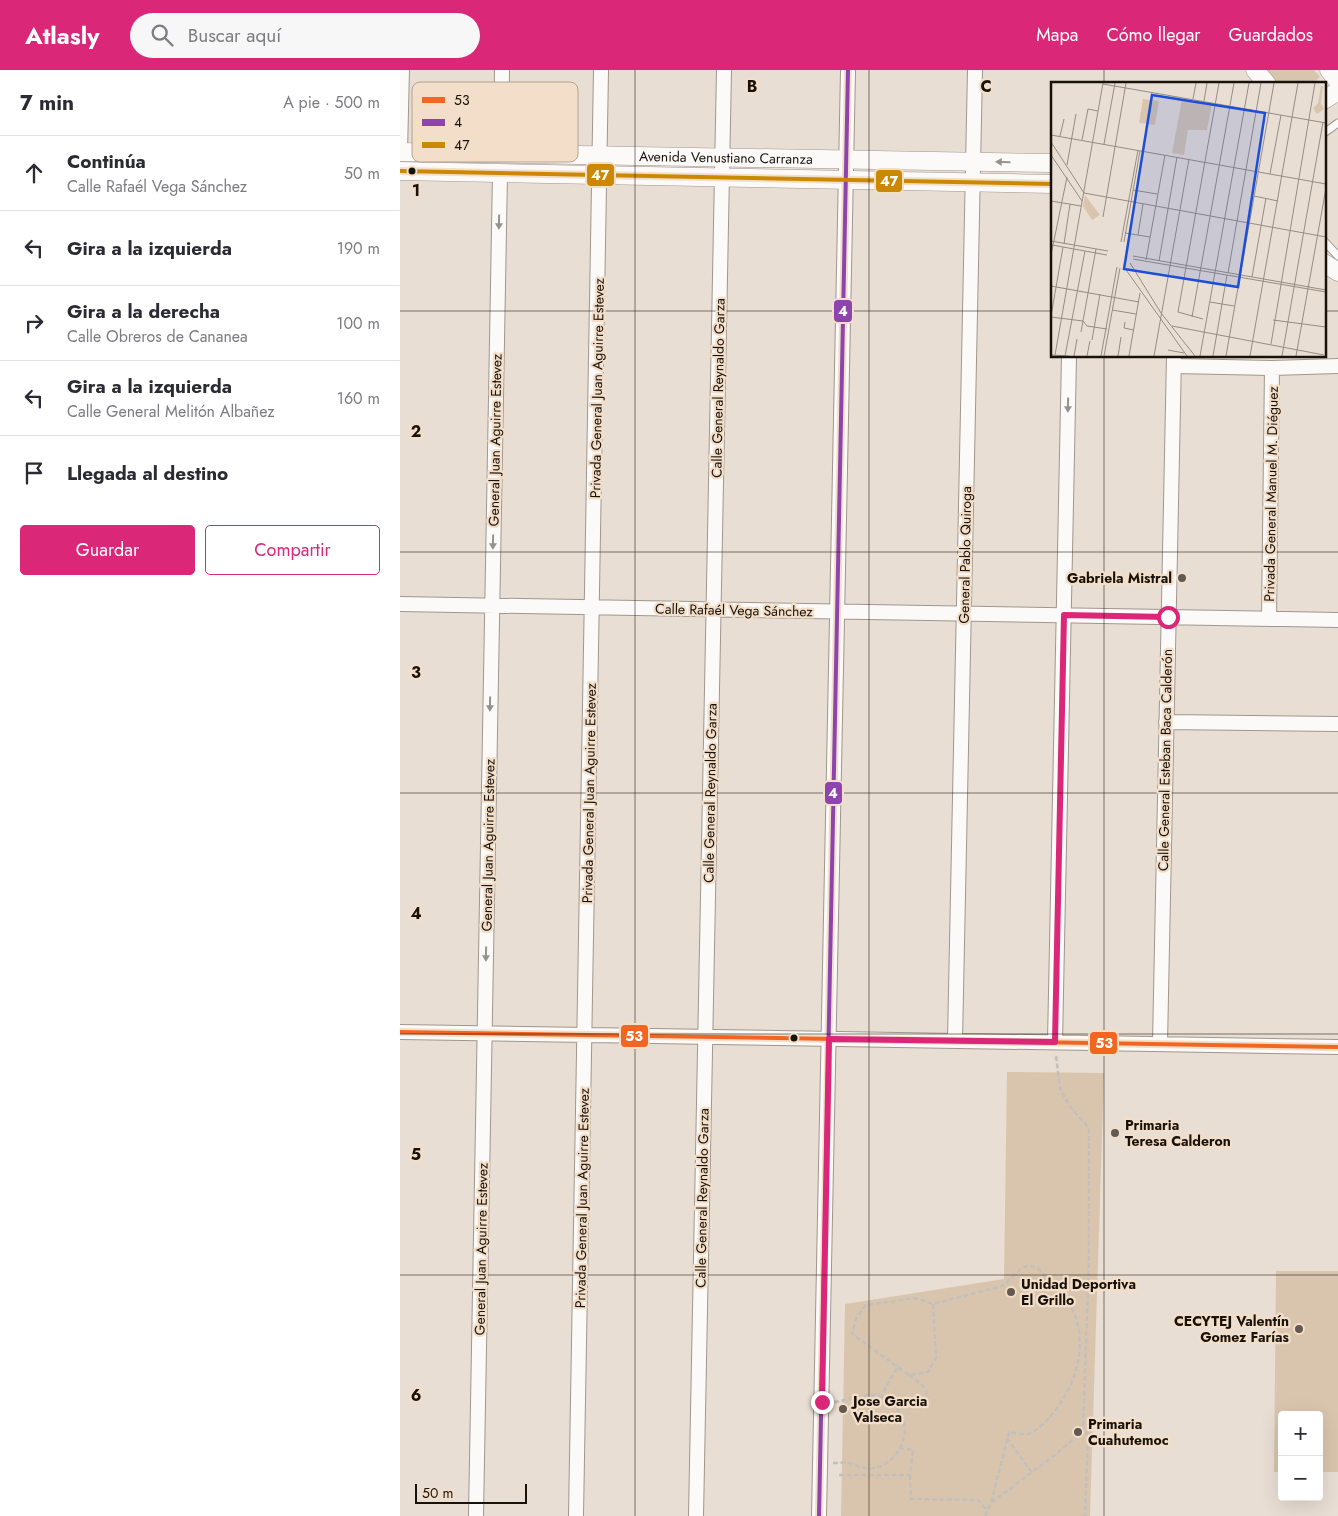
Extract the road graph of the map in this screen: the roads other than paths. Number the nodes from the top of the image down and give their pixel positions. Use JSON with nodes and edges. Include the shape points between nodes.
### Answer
{"nodes":[{"id":1,"x":402,"y":70,"type":"edge"},
{"id":2,"x":601,"y":70,"type":"edge"},
{"id":3,"x":724,"y":70,"type":"edge"},
{"id":4,"x":848,"y":70,"type":"edge"},
{"id":5,"x":976,"y":70,"type":"edge"},
{"id":6,"x":1255,"y":70,"type":"edge"},
{"id":7,"x":1329,"y":70,"type":"edge"},
{"id":8,"x":1338,"y":80,"type":"edge"},
{"id":9,"x":1265,"y":82,"type":"edge"},
{"id":10,"x":1338,"y":91,"type":"edge"},
{"id":11,"x":1326,"y":99,"type":"edge"},
{"id":12,"x":1338,"y":123,"type":"edge"},
{"id":13,"x":1326,"y":132,"type":"edge"},
{"id":14,"x":400,"y":152,"type":"edge"},
{"id":15,"x":578,"y":156,"type":"edge"},
{"id":16,"x":601,"y":156,"type":"junction"},
{"id":17,"x":722,"y":158,"type":"junction"},
{"id":18,"x":846,"y":160,"type":"junction"},
{"id":19,"x":974,"y":162,"type":"junction"},
{"id":20,"x":1051,"y":163,"type":"edge"},
{"id":21,"x":400,"y":171,"type":"edge"},
{"id":22,"x":500,"y":173,"type":"junction"},
{"id":23,"x":601,"y":175,"type":"junction"},
{"id":24,"x":722,"y":178,"type":"junction"},
{"id":25,"x":846,"y":180,"type":"junction"},
{"id":26,"x":973,"y":182,"type":"junction"},
{"id":27,"x":1051,"y":184,"type":"edge"},
{"id":28,"x":1326,"y":244,"type":"edge"},
{"id":29,"x":1338,"y":256,"type":"edge"},
{"id":30,"x":1326,"y":263,"type":"edge"},
{"id":31,"x":1338,"y":272,"type":"edge"},
{"id":32,"x":1069,"y":358,"type":"edge"},
{"id":33,"x":1174,"y":361,"type":"edge"},
{"id":34,"x":1338,"y":366,"type":"edge"},
{"id":35,"x":1272,"y":368,"type":"junction"},
{"id":36,"x":400,"y":604,"type":"edge"},
{"id":37,"x":492,"y":605,"type":"junction"},
{"id":38,"x":593,"y":607,"type":"junction"},
{"id":39,"x":714,"y":609,"type":"junction"},
{"id":40,"x":837,"y":612,"type":"junction"},
{"id":41,"x":964,"y":614,"type":"junction"},
{"id":42,"x":1064,"y":615,"type":"junction"},
{"id":43,"x":1168,"y":617,"type":"junction"},
{"id":44,"x":1269,"y":619,"type":"junction"},
{"id":45,"x":1338,"y":620,"type":"edge"},
{"id":46,"x":1166,"y":722,"type":"junction"},
{"id":47,"x":1338,"y":724,"type":"edge"},
{"id":48,"x":400,"y":1032,"type":"edge"},
{"id":49,"x":485,"y":1033,"type":"junction"},
{"id":50,"x":585,"y":1035,"type":"junction"},
{"id":51,"x":705,"y":1036,"type":"junction"},
{"id":52,"x":829,"y":1039,"type":"junction"},
{"id":53,"x":955,"y":1040,"type":"junction"},
{"id":54,"x":1055,"y":1042,"type":"junction"},
{"id":55,"x":1160,"y":1044,"type":"junction"},
{"id":56,"x":1338,"y":1047,"type":"edge"},
{"id":57,"x":476,"y":1516,"type":"edge"},
{"id":58,"x":576,"y":1516,"type":"edge"},
{"id":59,"x":696,"y":1516,"type":"edge"},
{"id":60,"x":820,"y":1516,"type":"edge"}],
"edges":[{"from":1,"to":14,"type":"street"},
{"from":2,"to":16,"type":"street","name":"Privada General Juan Aguirre Estevez"},
{"from":3,"to":17,"type":"street","name":"Calle General Reynaldo Garza"},
{"from":4,"to":18,"type":"street"},
{"from":5,"to":19,"type":"street","name":"General Pablo Quiroga"},
{"from":6,"to":9,"type":"street"},
{"from":7,"to":8,"type":"street"},
{"from":10,"to":11,"type":"street"},
{"from":12,"to":13,"type":"lane"},
{"from":15,"to":16,"type":"street","name":"Avenida Venustiano Carranza"},
{"from":16,"to":17,"type":"street","name":"Avenida Venustiano Carranza"},
{"from":16,"to":23,"type":"street","name":"Privada General Juan Aguirre Estevez"},
{"from":17,"to":18,"type":"street","name":"Avenida Venustiano Carranza"},
{"from":17,"to":24,"type":"street","name":"Calle General Reynaldo Garza"},
{"from":18,"to":19,"type":"street","name":"Avenida Venustiano Carranza"},
{"from":18,"to":25,"type":"street"},
{"from":20,"to":19,"type":"street","name":"Avenida Venustiano Carranza","one_way":true},
{"from":19,"to":26,"type":"street","name":"General Pablo Quiroga"},
{"from":21,"to":22,"type":"street","name":"Avenida Venustiano Carranza"},
{"from":22,"to":23,"type":"street","name":"Avenida Venustiano Carranza"},
{"from":22,"to":37,"type":"street","name":"General Juan Aguirre Estevez","one_way":true},
{"from":23,"to":24,"type":"street","name":"Avenida Venustiano Carranza"},
{"from":23,"to":38,"type":"street","name":"Privada General Juan Aguirre Estevez"},
{"from":24,"to":25,"type":"street","name":"Avenida Venustiano Carranza"},
{"from":24,"to":39,"type":"street","name":"Calle General Reynaldo Garza"},
{"from":25,"to":26,"type":"street","name":"Avenida Venustiano Carranza"},
{"from":25,"to":40,"type":"street"},
{"from":26,"to":27,"type":"street","name":"Avenida Venustiano Carranza"},
{"from":26,"to":41,"type":"street","name":"General Pablo Quiroga"},
{"from":28,"to":29,"type":"lane"},
{"from":30,"to":31,"type":"street"},
{"from":32,"to":42,"type":"street","one_way":true},
{"from":33,"to":35,"type":"street"},
{"from":33,"to":43,"type":"street","name":"Calle General Esteban Baca Calderón"},
{"from":34,"to":35,"type":"street"},
{"from":35,"to":44,"type":"street","name":"Privada General Manuel M. Diéguez"},
{"from":36,"to":37,"type":"street","name":"Calle Rafaél Vega Sánchez"},
{"from":37,"to":38,"type":"street","name":"Calle Rafaél Vega Sánchez"},
{"from":37,"to":49,"type":"street","name":"General Juan Aguirre Estevez","one_way":true},
{"from":38,"to":39,"type":"street","name":"Calle Rafaél Vega Sánchez"},
{"from":38,"to":50,"type":"street","name":"Privada General Juan Aguirre Estevez"},
{"from":39,"to":40,"type":"street","name":"Calle Rafaél Vega Sánchez"},
{"from":39,"to":51,"type":"street","name":"Calle General Reynaldo Garza"},
{"from":40,"to":41,"type":"street","name":"Calle Rafaél Vega Sánchez"},
{"from":40,"to":52,"type":"street"},
{"from":41,"to":42,"type":"street","name":"Calle Rafaél Vega Sánchez"},
{"from":41,"to":53,"type":"street","name":"General Pablo Quiroga"},
{"from":42,"to":43,"type":"street","name":"Calle Rafaél Vega Sánchez"},
{"from":42,"to":54,"type":"street"},
{"from":43,"to":44,"type":"street","name":"Calle Rafaél Vega Sánchez"},
{"from":43,"to":46,"type":"street","name":"Calle General Esteban Baca Calderón"},
{"from":44,"to":45,"type":"street","name":"Calle Rafaél Vega Sánchez"},
{"from":46,"to":47,"type":"street"},
{"from":46,"to":55,"type":"street","name":"Calle General Esteban Baca Calderón"},
{"from":48,"to":49,"type":"street"},
{"from":49,"to":50,"type":"street"},
{"from":49,"to":57,"type":"street","name":"General Juan Aguirre Estevez"},
{"from":50,"to":51,"type":"street"},
{"from":50,"to":58,"type":"street","name":"Privada General Juan Aguirre Estevez"},
{"from":51,"to":52,"type":"street"},
{"from":51,"to":59,"type":"street","name":"Calle General Reynaldo Garza"},
{"from":52,"to":53,"type":"street"},
{"from":52,"to":60,"type":"street"},
{"from":53,"to":54,"type":"street"},
{"from":54,"to":55,"type":"street"},
{"from":55,"to":56,"type":"street"}]}
